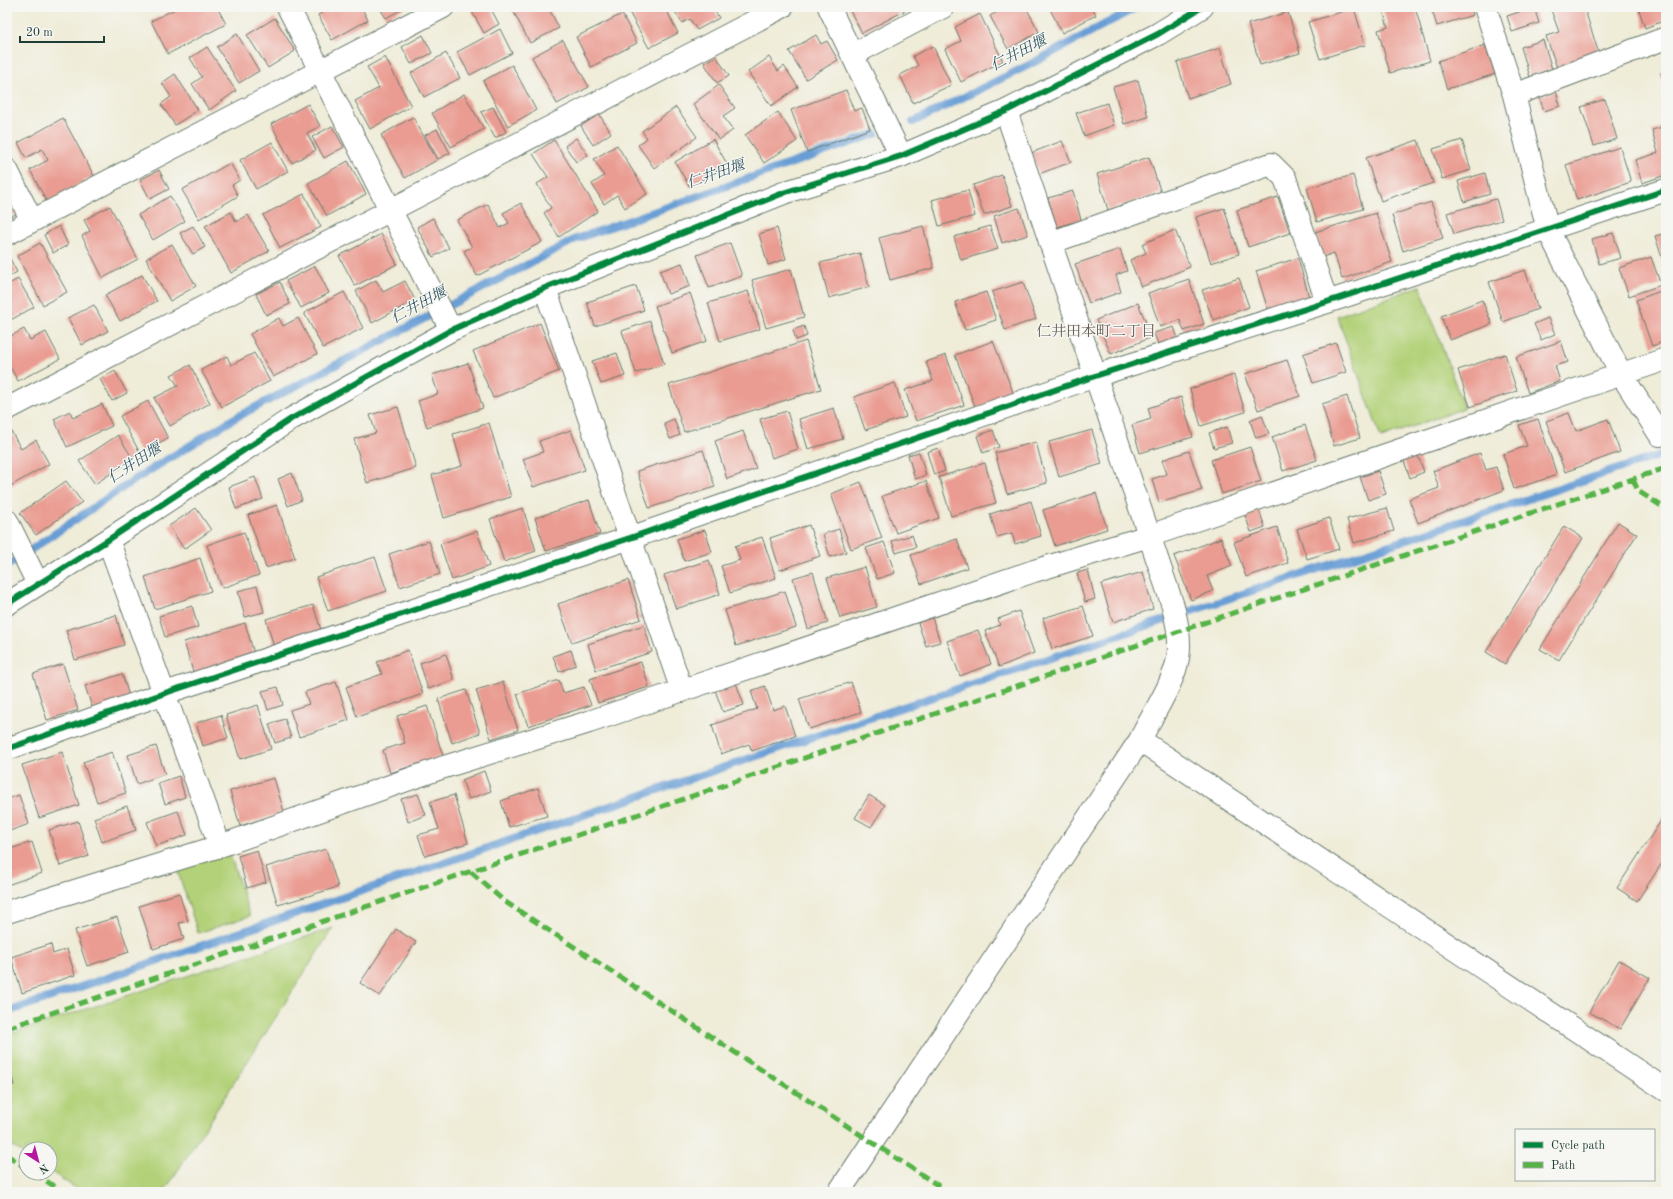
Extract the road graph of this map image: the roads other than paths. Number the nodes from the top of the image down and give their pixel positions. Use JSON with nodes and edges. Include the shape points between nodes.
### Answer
{"nodes":[{"id":1,"x":288,"y":7,"type":"edge"},
{"id":2,"x":443,"y":7,"type":"edge"},
{"id":3,"x":782,"y":7,"type":"edge"},
{"id":4,"x":829,"y":7,"type":"edge"},
{"id":5,"x":943,"y":7,"type":"edge"},
{"id":6,"x":1202,"y":7,"type":"edge"},
{"id":7,"x":1484,"y":7,"type":"edge"},
{"id":8,"x":1666,"y":38,"type":"edge"},
{"id":9,"x":852,"y":55,"type":"junction"},
{"id":10,"x":319,"y":71,"type":"junction"},
{"id":11,"x":1514,"y":95,"type":"junction"},
{"id":12,"x":1006,"y":111,"type":"junction"},
{"id":13,"x":901,"y":156,"type":"junction"},
{"id":14,"x":7,"y":170,"type":"edge"},
{"id":15,"x":1666,"y":190,"type":"edge"},
{"id":16,"x":390,"y":210,"type":"junction"},
{"id":17,"x":32,"y":221,"type":"junction"},
{"id":18,"x":1548,"y":230,"type":"junction"},
{"id":19,"x":7,"y":234,"type":"edge"},
{"id":20,"x":1050,"y":243,"type":"junction"},
{"id":21,"x":545,"y":288,"type":"junction"},
{"id":22,"x":1327,"y":302,"type":"junction"},
{"id":23,"x":451,"y":330,"type":"junction"},
{"id":24,"x":1666,"y":359,"type":"edge"},
{"id":25,"x":1621,"y":374,"type":"junction"},
{"id":26,"x":1095,"y":376,"type":"junction"},
{"id":27,"x":7,"y":408,"type":"edge"},
{"id":28,"x":1660,"y":435,"type":"dead end"},
{"id":29,"x":7,"y":521,"type":"edge"},
{"id":30,"x":1149,"y":536,"type":"junction"},
{"id":31,"x":630,"y":538,"type":"junction"},
{"id":32,"x":108,"y":540,"type":"junction"},
{"id":33,"x":38,"y":584,"type":"junction"},
{"id":34,"x":7,"y":604,"type":"edge"},
{"id":35,"x":682,"y":691,"type":"junction"},
{"id":36,"x":165,"y":693,"type":"junction"},
{"id":37,"x":1140,"y":740,"type":"junction"},
{"id":38,"x":7,"y":749,"type":"edge"},
{"id":39,"x":220,"y":846,"type":"junction"},
{"id":40,"x":7,"y":912,"type":"edge"},
{"id":41,"x":1666,"y":1090,"type":"edge"},
{"id":42,"x":839,"y":1192,"type":"edge"}],
"edges":[{"from":1,"to":10,"type":"street"},
{"from":2,"to":10,"type":"street"},
{"from":3,"to":16,"type":"street"},
{"from":4,"to":9,"type":"street"},
{"from":5,"to":9,"type":"street"},
{"from":6,"to":12,"type":"street","via":[[1158,34]]},
{"from":7,"to":11,"type":"street"},
{"from":8,"to":11,"type":"street"},
{"from":9,"to":13,"type":"street"},
{"from":10,"to":16,"type":"street"},
{"from":10,"to":17,"type":"street"},
{"from":11,"to":18,"type":"street"},
{"from":12,"to":13,"type":"street"},
{"from":12,"to":20,"type":"street"},
{"from":13,"to":21,"type":"street","via":[[786,192]]},
{"from":14,"to":17,"type":"street"},
{"from":15,"to":18,"type":"street"},
{"from":16,"to":23,"type":"street"},
{"from":16,"to":27,"type":"street"},
{"from":17,"to":19,"type":"street"},
{"from":18,"to":22,"type":"street"},
{"from":18,"to":25,"type":"street"},
{"from":20,"to":22,"type":"street","via":[[1271,164],[1285,178]]},
{"from":20,"to":26,"type":"street"},
{"from":21,"to":23,"type":"street"},
{"from":21,"to":31,"type":"street"},
{"from":22,"to":26,"type":"street"},
{"from":23,"to":32,"type":"street","via":[[291,419]]},
{"from":24,"to":25,"type":"street"},
{"from":25,"to":28,"type":"street"},
{"from":25,"to":30,"type":"street"},
{"from":26,"to":30,"type":"street"},
{"from":26,"to":31,"type":"street"},
{"from":29,"to":33,"type":"street"},
{"from":30,"to":35,"type":"street","via":[[1034,571]]},
{"from":30,"to":37,"type":"street","via":[[1178,627],[1178,658]]},
{"from":31,"to":35,"type":"street"},
{"from":31,"to":36,"type":"street"},
{"from":32,"to":33,"type":"street"},
{"from":32,"to":36,"type":"street"},
{"from":33,"to":34,"type":"street"},
{"from":35,"to":39,"type":"street","via":[[441,768]]},
{"from":36,"to":38,"type":"street"},
{"from":36,"to":39,"type":"street"},
{"from":37,"to":41,"type":"street"},
{"from":37,"to":42,"type":"street"},
{"from":39,"to":40,"type":"street"}]}
